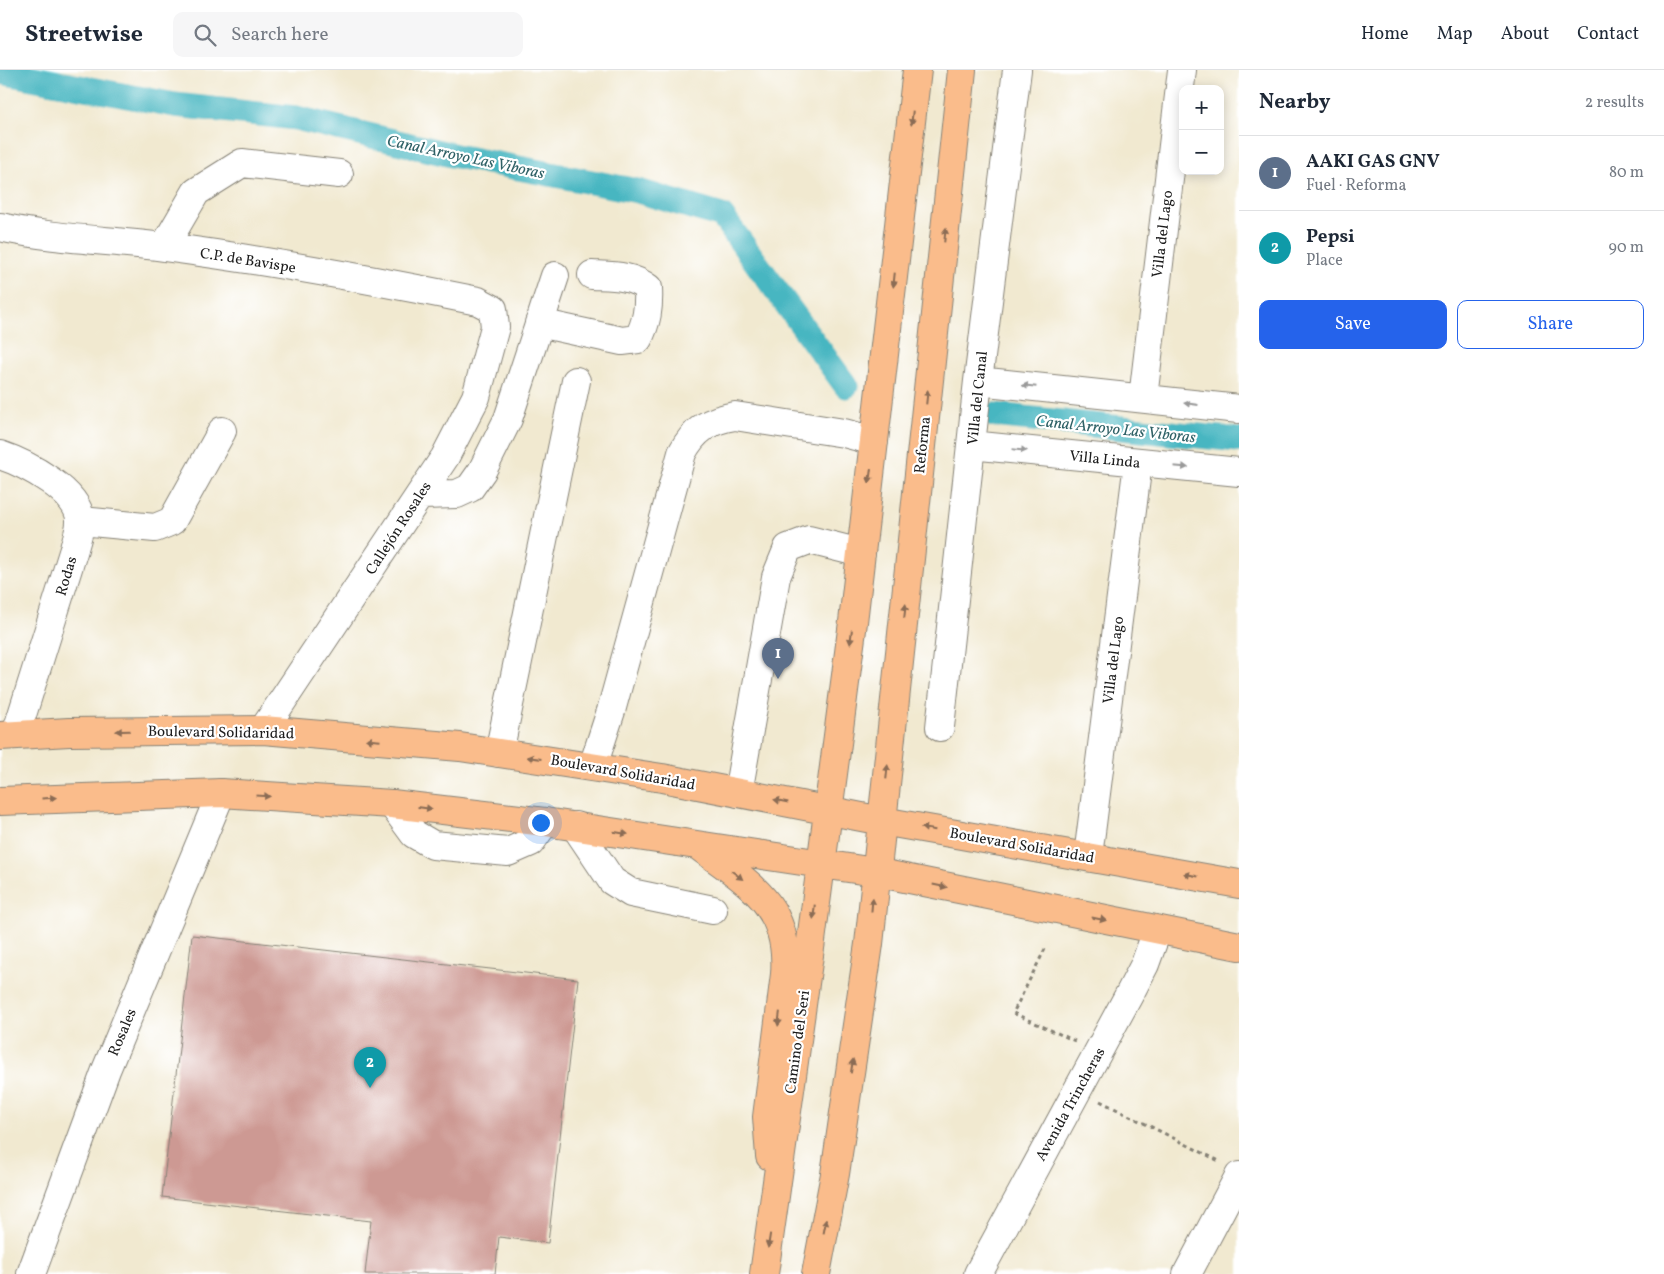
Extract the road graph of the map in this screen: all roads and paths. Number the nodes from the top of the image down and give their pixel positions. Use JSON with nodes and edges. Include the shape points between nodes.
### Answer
{"nodes":[{"id":1,"x":917,"y":70,"type":"edge"},
{"id":2,"x":962,"y":70,"type":"edge"},
{"id":3,"x":1017,"y":70,"type":"edge"},
{"id":4,"x":1182,"y":70,"type":"edge"},
{"id":5,"x":339,"y":174,"type":"dead end"},
{"id":6,"x":0,"y":227,"type":"edge"},
{"id":7,"x":164,"y":247,"type":"junction"},
{"id":8,"x":592,"y":274,"type":"dead end"},
{"id":9,"x":555,"y":276,"type":"dead end"},
{"id":10,"x":493,"y":309,"type":"joint"},
{"id":11,"x":539,"y":323,"type":"junction"},
{"id":12,"x":576,"y":381,"type":"dead end"},
{"id":13,"x":978,"y":381,"type":"junction"},
{"id":14,"x":1143,"y":398,"type":"junction"},
{"id":15,"x":1239,"y":410,"type":"edge"},
{"id":16,"x":222,"y":431,"type":"dead end"},
{"id":17,"x":874,"y":441,"type":"junction"},
{"id":18,"x":971,"y":445,"type":"junction"},
{"id":19,"x":0,"y":455,"type":"edge"},
{"id":20,"x":1138,"y":463,"type":"junction"},
{"id":21,"x":1239,"y":472,"type":"edge"},
{"id":22,"x":420,"y":494,"type":"junction"},
{"id":23,"x":81,"y":521,"type":"junction"},
{"id":24,"x":861,"y":552,"type":"junction"},
{"id":25,"x":940,"y":727,"type":"dead end"},
{"id":26,"x":263,"y":730,"type":"junction"},
{"id":27,"x":8,"y":735,"type":"edge"},
{"id":28,"x":499,"y":753,"type":"junction"},
{"id":29,"x":593,"y":766,"type":"junction"},
{"id":30,"x":738,"y":792,"type":"junction"},
{"id":31,"x":221,"y":793,"type":"junction"},
{"id":32,"x":0,"y":801,"type":"edge"},
{"id":33,"x":392,"y":804,"type":"junction"},
{"id":34,"x":828,"y":810,"type":"junction"},
{"id":35,"x":882,"y":821,"type":"junction"},
{"id":36,"x":545,"y":822,"type":"junction"},
{"id":37,"x":575,"y":826,"type":"junction"},
{"id":38,"x":698,"y":846,"type":"junction"},
{"id":39,"x":1088,"y":856,"type":"junction"},
{"id":40,"x":820,"y":864,"type":"junction"},
{"id":41,"x":875,"y":872,"type":"junction"},
{"id":42,"x":1239,"y":884,"type":"edge"},
{"id":43,"x":712,"y":910,"type":"dead end"},
{"id":44,"x":1157,"y":931,"type":"junction"},
{"id":45,"x":1239,"y":946,"type":"edge"},
{"id":46,"x":1045,"y":949,"type":"dead end"},
{"id":47,"x":1098,"y":1052,"type":"junction"},
{"id":48,"x":1078,"y":1089,"type":"junction"},
{"id":49,"x":1230,"y":1169,"type":"edge"},
{"id":50,"x":774,"y":1209,"type":"junction"},
{"id":51,"x":31,"y":1274,"type":"edge"},
{"id":52,"x":764,"y":1274,"type":"edge"},
{"id":53,"x":816,"y":1274,"type":"edge"},
{"id":54,"x":978,"y":1274,"type":"edge"},
{"id":55,"x":1187,"y":1274,"type":"edge"}],
"edges":[{"from":1,"to":17,"type":"main road","one_way":true},
{"from":35,"to":2,"type":"main road","name":"Reforma","one_way":true},
{"from":3,"to":13,"type":"street","name":"Villa del Canal"},
{"from":4,"to":14,"type":"street","name":"Villa del Lago"},
{"from":5,"to":7,"type":"street","via":[[242,162],[196,192]]},
{"from":6,"to":7,"type":"street","name":"C.P. de Bavispe","via":[[27,233]]},
{"from":7,"to":10,"type":"street","name":"C.P. de Bavispe","via":[[365,278],[478,301]]},
{"from":8,"to":11,"type":"street","via":[[625,276],[648,288],[646,324],[638,339],[622,341]]},
{"from":9,"to":11,"type":"street"},
{"from":10,"to":22,"type":"street","name":"Callejón Rosales","via":[[495,327],[476,397],[445,457]]},
{"from":11,"to":22,"type":"street","via":[[508,419],[482,471],[470,488],[458,494]]},
{"from":12,"to":28,"type":"street"},
{"from":14,"to":13,"type":"street","one_way":true},
{"from":13,"to":18,"type":"street","name":"Villa del Canal"},
{"from":15,"to":14,"type":"street","one_way":true},
{"from":16,"to":23,"type":"street","via":[[172,522],[155,528]]},
{"from":17,"to":24,"type":"main road","one_way":true},
{"from":17,"to":29,"type":"street","via":[[735,416],[706,424],[690,438],[682,453]]},
{"from":18,"to":20,"type":"street","name":"Villa Linda","one_way":true},
{"from":18,"to":25,"type":"street","name":"Villa del Canal"},
{"from":19,"to":23,"type":"street","via":[[46,477],[78,509]]},
{"from":20,"to":21,"type":"street","name":"Villa Linda","one_way":true},
{"from":20,"to":39,"type":"street","name":"Villa del Lago"},
{"from":22,"to":26,"type":"street","name":"Callejón Rosales"},
{"from":23,"to":27,"type":"street","name":"Rodas"},
{"from":24,"to":30,"type":"street","via":[[809,540],[788,548],[776,577]]},
{"from":24,"to":34,"type":"main road","one_way":true},
{"from":26,"to":27,"type":"main road","name":"Boulevard Solidaridad","one_way":true,"via":[[186,729]]},
{"from":28,"to":26,"type":"main road","name":"Boulevard Solidaridad","one_way":true},
{"from":29,"to":28,"type":"main road","name":"Boulevard Solidaridad","one_way":true},
{"from":29,"to":30,"type":"main road","name":"Boulevard Solidaridad"},
{"from":34,"to":30,"type":"main road","name":"Boulevard Solidaridad","one_way":true},
{"from":32,"to":31,"type":"main road","one_way":true},
{"from":31,"to":33,"type":"main road","one_way":true},
{"from":31,"to":51,"type":"street","name":"Rosales","via":[[106,1070]]},
{"from":33,"to":36,"type":"main road","one_way":true},
{"from":33,"to":36,"type":"street","via":[[414,834],[433,845],[508,852],[531,842]]},
{"from":34,"to":35,"type":"main road","name":"Boulevard Solidaridad"},
{"from":34,"to":40,"type":"main road","name":"Camino del Seri"},
{"from":39,"to":35,"type":"main road","name":"Boulevard Solidaridad","one_way":true},
{"from":35,"to":41,"type":"main road"},
{"from":36,"to":37,"type":"main road"},
{"from":37,"to":38,"type":"main road","one_way":true},
{"from":37,"to":43,"type":"street","via":[[612,881],[631,893]]},
{"from":38,"to":40,"type":"main road"},
{"from":38,"to":50,"type":"main road","one_way":true,"via":[[749,884],[770,906],[784,936],[786,955],[767,1117]]},
{"from":42,"to":39,"type":"main road","name":"Boulevard Solidaridad","one_way":true},
{"from":40,"to":41,"type":"main road"},
{"from":40,"to":50,"type":"main road","name":"Camino del Seri","one_way":true},
{"from":41,"to":44,"type":"main road","one_way":true},
{"from":53,"to":41,"type":"main road","one_way":true,"via":[[854,1056]]},
{"from":44,"to":45,"type":"main road"},
{"from":44,"to":47,"type":"street","name":"Avenida Trincheras","via":[[1145,964]]},
{"from":46,"to":47,"type":"path","via":[[1013,1013]]},
{"from":47,"to":48,"type":"street","name":"Avenida Trincheras"},
{"from":48,"to":49,"type":"path"},
{"from":48,"to":54,"type":"street","name":"Avenida Trincheras"},
{"from":49,"to":55,"type":"street"},
{"from":50,"to":52,"type":"main road","name":"Camino del Seri","one_way":true}]}
